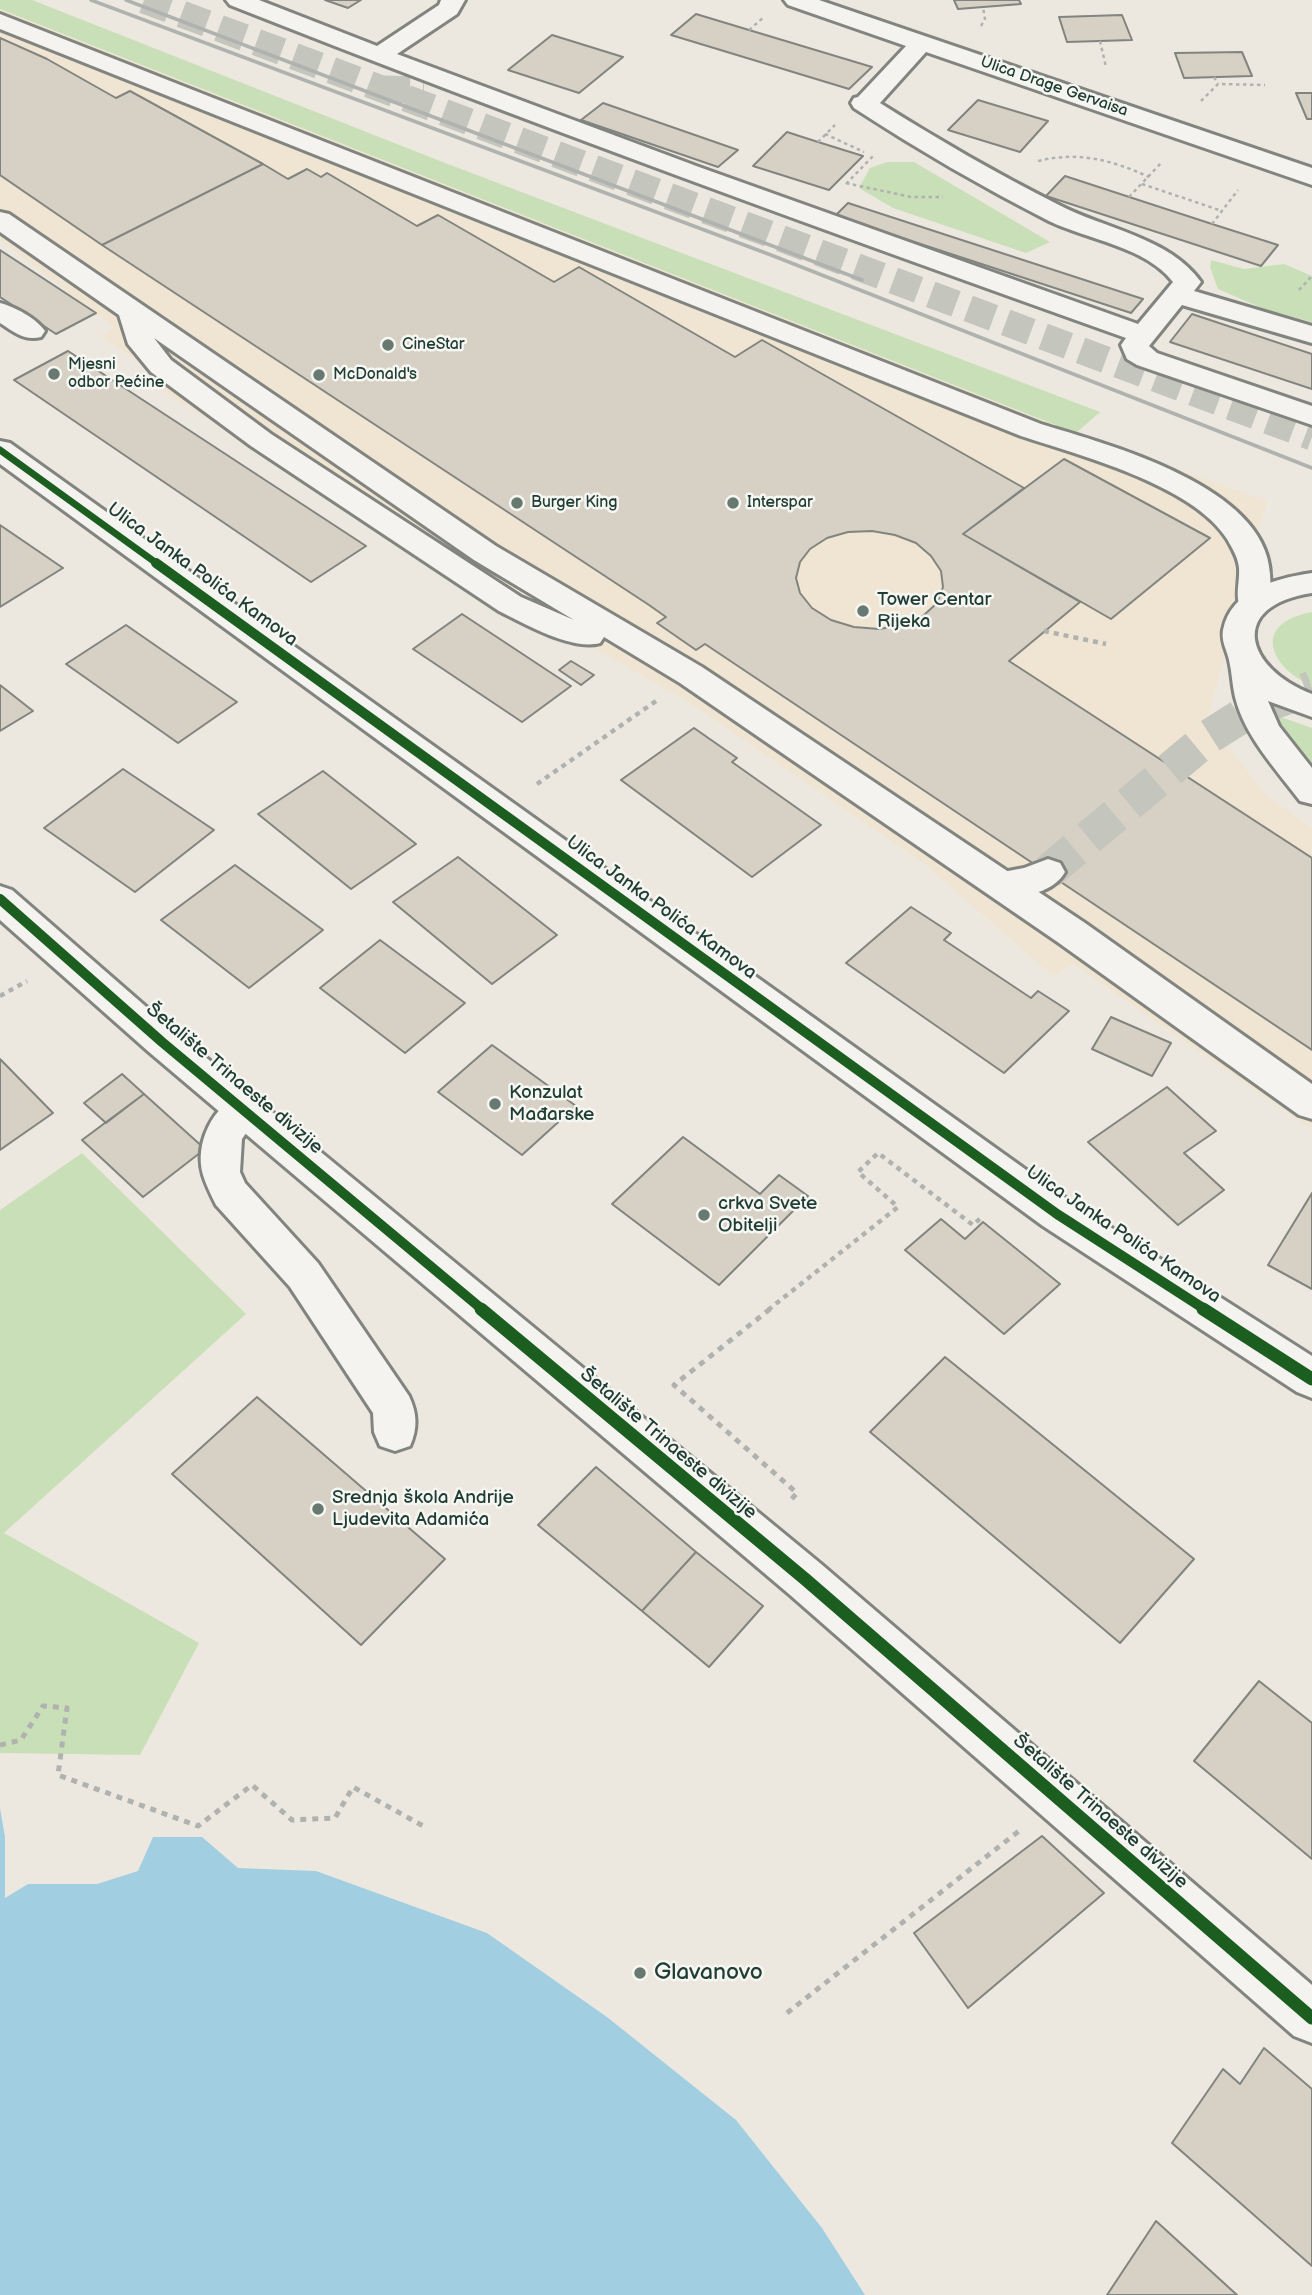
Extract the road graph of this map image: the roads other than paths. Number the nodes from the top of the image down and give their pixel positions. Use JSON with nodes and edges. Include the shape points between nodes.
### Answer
{"nodes":[{"id":1,"x":238,"y":0,"type":"edge"},
{"id":2,"x":453,"y":0,"type":"edge"},
{"id":3,"x":796,"y":0,"type":"edge"},
{"id":4,"x":0,"y":21,"type":"edge"},
{"id":5,"x":922,"y":42,"type":"junction"},
{"id":6,"x":378,"y":56,"type":"junction"},
{"id":7,"x":1312,"y":177,"type":"edge"},
{"id":8,"x":0,"y":220,"type":"edge"},
{"id":9,"x":1177,"y":295,"type":"junction"},
{"id":10,"x":0,"y":311,"type":"edge"},
{"id":11,"x":32,"y":331,"type":"dead end"},
{"id":12,"x":1144,"y":335,"type":"junction"},
{"id":13,"x":1312,"y":335,"type":"edge"},
{"id":14,"x":1312,"y":416,"type":"edge"},
{"id":15,"x":0,"y":450,"type":"edge"},
{"id":16,"x":1312,"y":583,"type":"edge"},
{"id":17,"x":1253,"y":603,"type":"junction"},
{"id":18,"x":1245,"y":661,"type":"junction"},
{"id":19,"x":1312,"y":706,"type":"edge"},
{"id":20,"x":1312,"y":792,"type":"edge"},
{"id":21,"x":1048,"y":872,"type":"tunnel mouth"},
{"id":22,"x":999,"y":884,"type":"junction"},
{"id":23,"x":0,"y":899,"type":"edge"},
{"id":24,"x":1312,"y":1104,"type":"edge"},
{"id":25,"x":243,"y":1110,"type":"junction"},
{"id":26,"x":1312,"y":1380,"type":"edge"},
{"id":27,"x":395,"y":1432,"type":"dead end"},
{"id":28,"x":1312,"y":2018,"type":"edge"}],
"edges":[{"from":1,"to":6,"type":"main road"},
{"from":2,"to":6,"type":"main road","via":[[449,9]]},
{"from":3,"to":5,"type":"main road","name":"Ulica Drage Gervaisa"},
{"from":4,"to":17,"type":"main road","via":[[1031,429],[1149,470],[1203,499],[1235,527],[1251,555]]},
{"from":5,"to":7,"type":"main road","name":"Ulica Drage Gervaisa"},
{"from":5,"to":9,"type":"main road","via":[[863,103],[994,181],[1084,227],[1144,248],[1176,266],[1186,282]]},
{"from":6,"to":12,"type":"main road"},
{"from":8,"to":22,"type":"main road","via":[[485,553],[633,638]]},
{"from":9,"to":12,"type":"main road"},
{"from":9,"to":13,"type":"main road"},
{"from":10,"to":11,"type":"main road"},
{"from":12,"to":14,"type":"main road","via":[[1135,345],[1137,353],[1147,359]]},
{"from":15,"to":26,"type":"main road","name":"Ulica Janka Polića Kamova","via":[[1057,1214]]},
{"from":16,"to":17,"type":"main road","via":[[1294,584]]},
{"from":17,"to":18,"type":"main road","via":[[1241,620],[1238,639]]},
{"from":18,"to":19,"type":"main road","via":[[1263,682]]},
{"from":18,"to":20,"type":"main road","via":[[1251,698],[1264,730]]},
{"from":21,"to":22,"type":"main road","via":[[1030,881]]},
{"from":22,"to":24,"type":"main road"},
{"from":23,"to":25,"type":"main road","name":"Šetalište Trinaeste divizije"},
{"from":25,"to":27,"type":"main road","via":[[223,1133],[221,1172],[230,1193],[304,1275],[394,1409]]},
{"from":25,"to":28,"type":"main road","name":"Šetalište Trinaeste divizije","via":[[805,1580]]}]}
